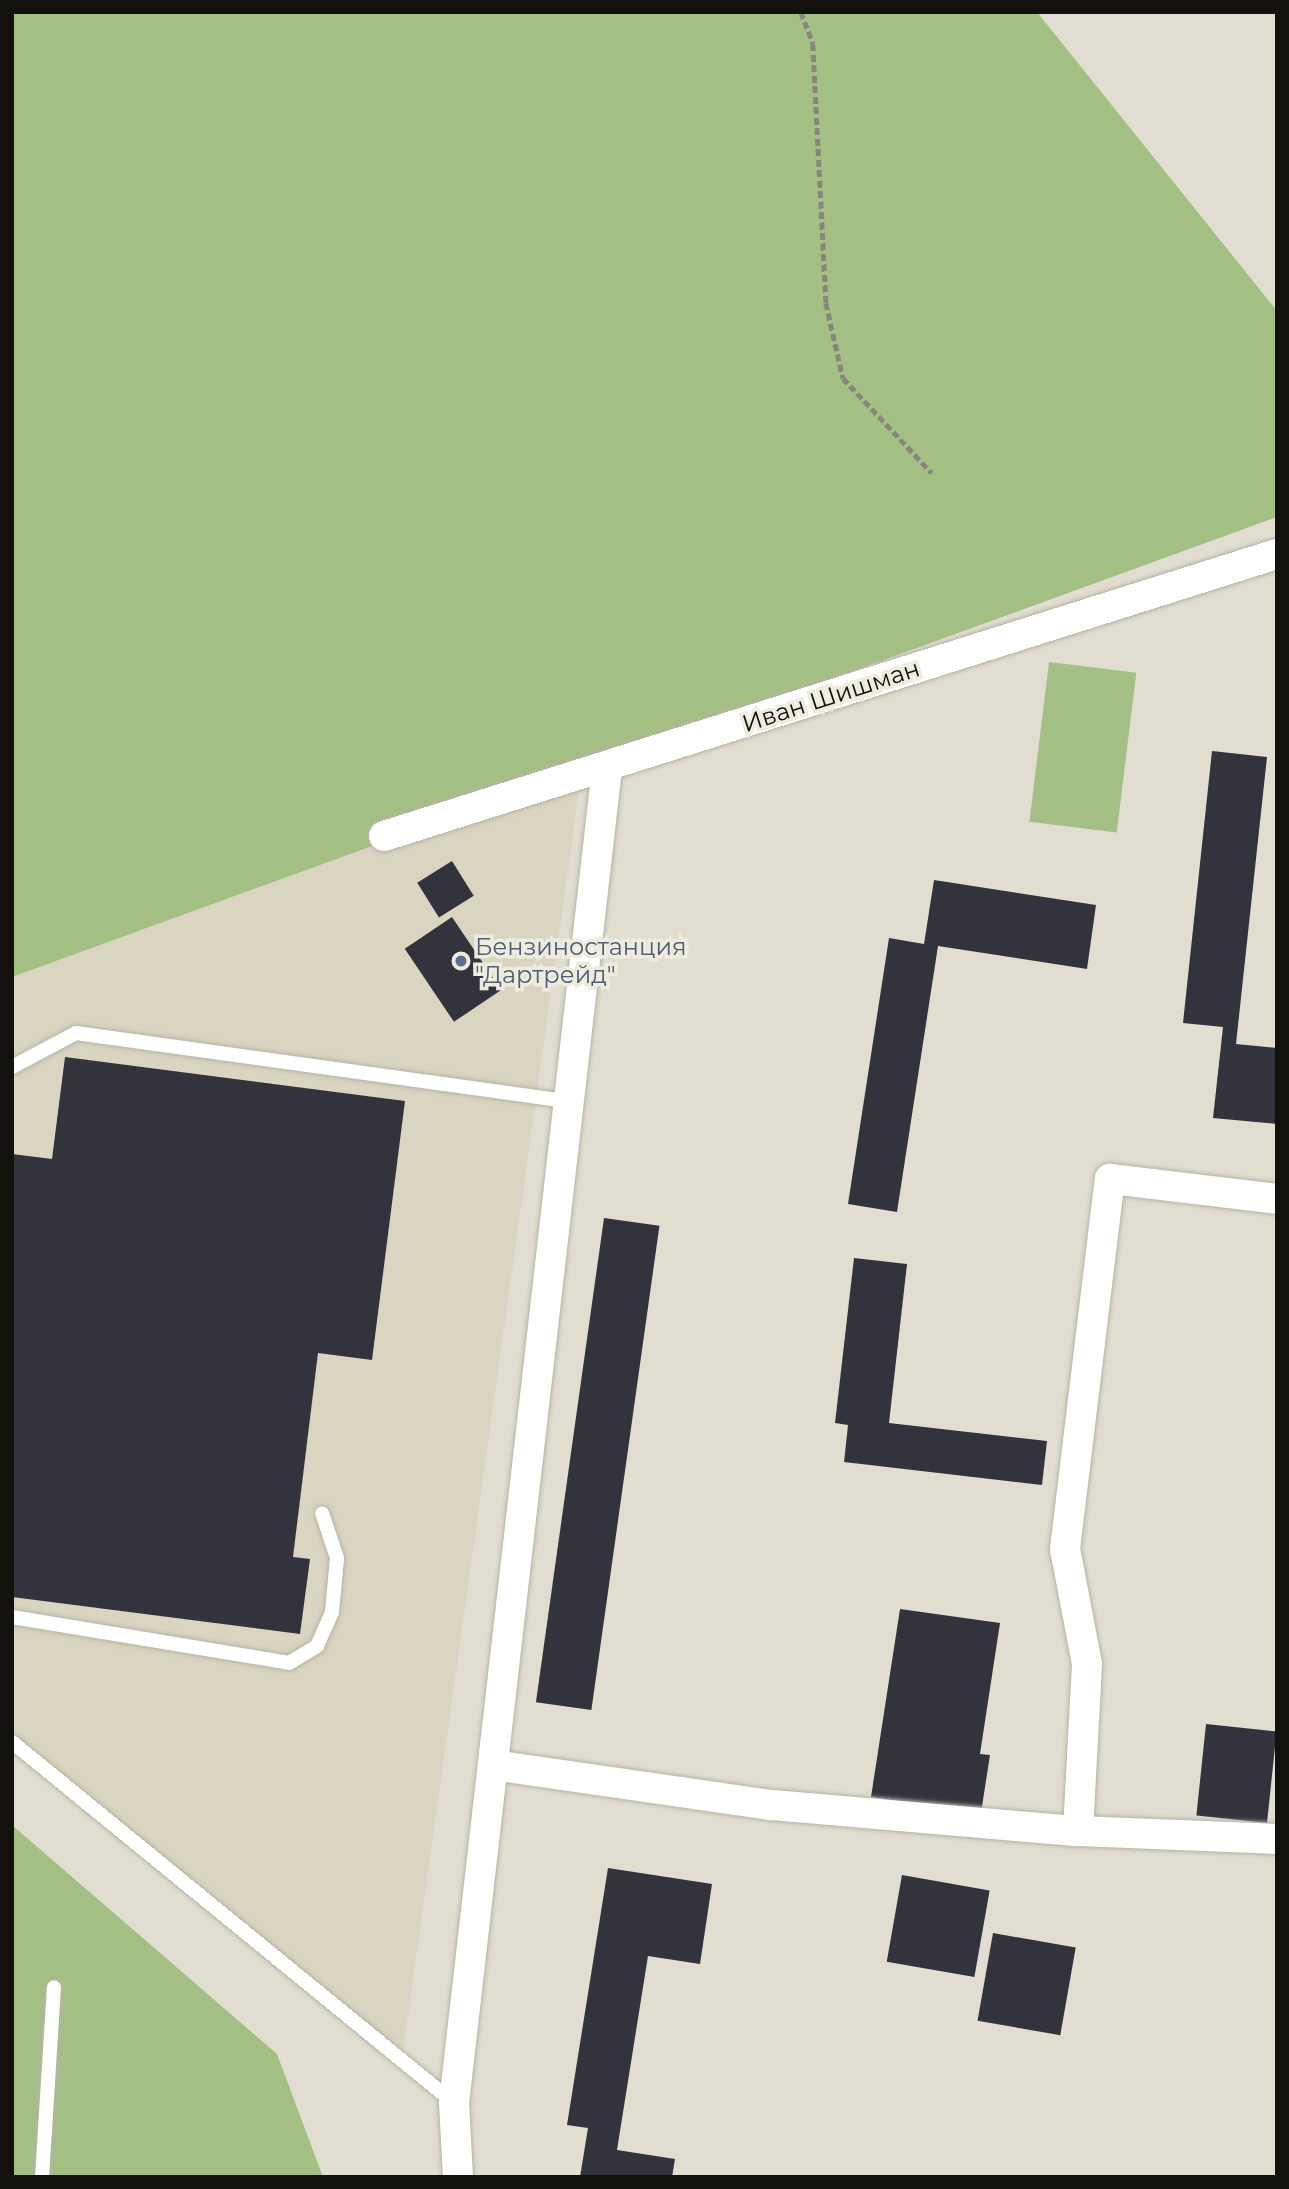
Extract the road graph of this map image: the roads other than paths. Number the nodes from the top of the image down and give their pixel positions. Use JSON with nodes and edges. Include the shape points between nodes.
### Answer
{"nodes":[{"id":1,"x":1277,"y":554,"type":"edge"},
{"id":2,"x":607,"y":769,"type":"junction"},
{"id":3,"x":384,"y":836,"type":"dead end"},
{"id":4,"x":12,"y":1067,"type":"edge"},
{"id":5,"x":571,"y":1101,"type":"junction"},
{"id":6,"x":1277,"y":1199,"type":"edge"},
{"id":7,"x":322,"y":1513,"type":"dead end"},
{"id":8,"x":12,"y":1616,"type":"edge"},
{"id":9,"x":12,"y":1742,"type":"edge"},
{"id":10,"x":493,"y":1765,"type":"junction"},
{"id":11,"x":1079,"y":1831,"type":"junction"},
{"id":12,"x":1277,"y":1839,"type":"edge"},
{"id":13,"x":54,"y":1987,"type":"dead end"},
{"id":14,"x":454,"y":2103,"type":"junction"},
{"id":15,"x":42,"y":2177,"type":"edge"},
{"id":16,"x":458,"y":2177,"type":"edge"}],
"edges":[{"from":1,"to":2,"type":"street","name":"Иван Шишман"},
{"from":2,"to":3,"type":"street","name":"Иван Шишман"},
{"from":2,"to":5,"type":"street"},
{"from":4,"to":5,"type":"lane","via":[[76,1033]]},
{"from":5,"to":10,"type":"street"},
{"from":6,"to":11,"type":"street","via":[[1110,1179],[1065,1549],[1087,1664]]},
{"from":7,"to":8,"type":"lane","via":[[337,1558],[332,1612],[317,1646],[289,1663]]},
{"from":9,"to":14,"type":"lane"},
{"from":10,"to":11,"type":"street","via":[[772,1805]]},
{"from":10,"to":14,"type":"street"},
{"from":11,"to":12,"type":"street"},
{"from":13,"to":15,"type":"lane"},
{"from":14,"to":16,"type":"street"}]}
